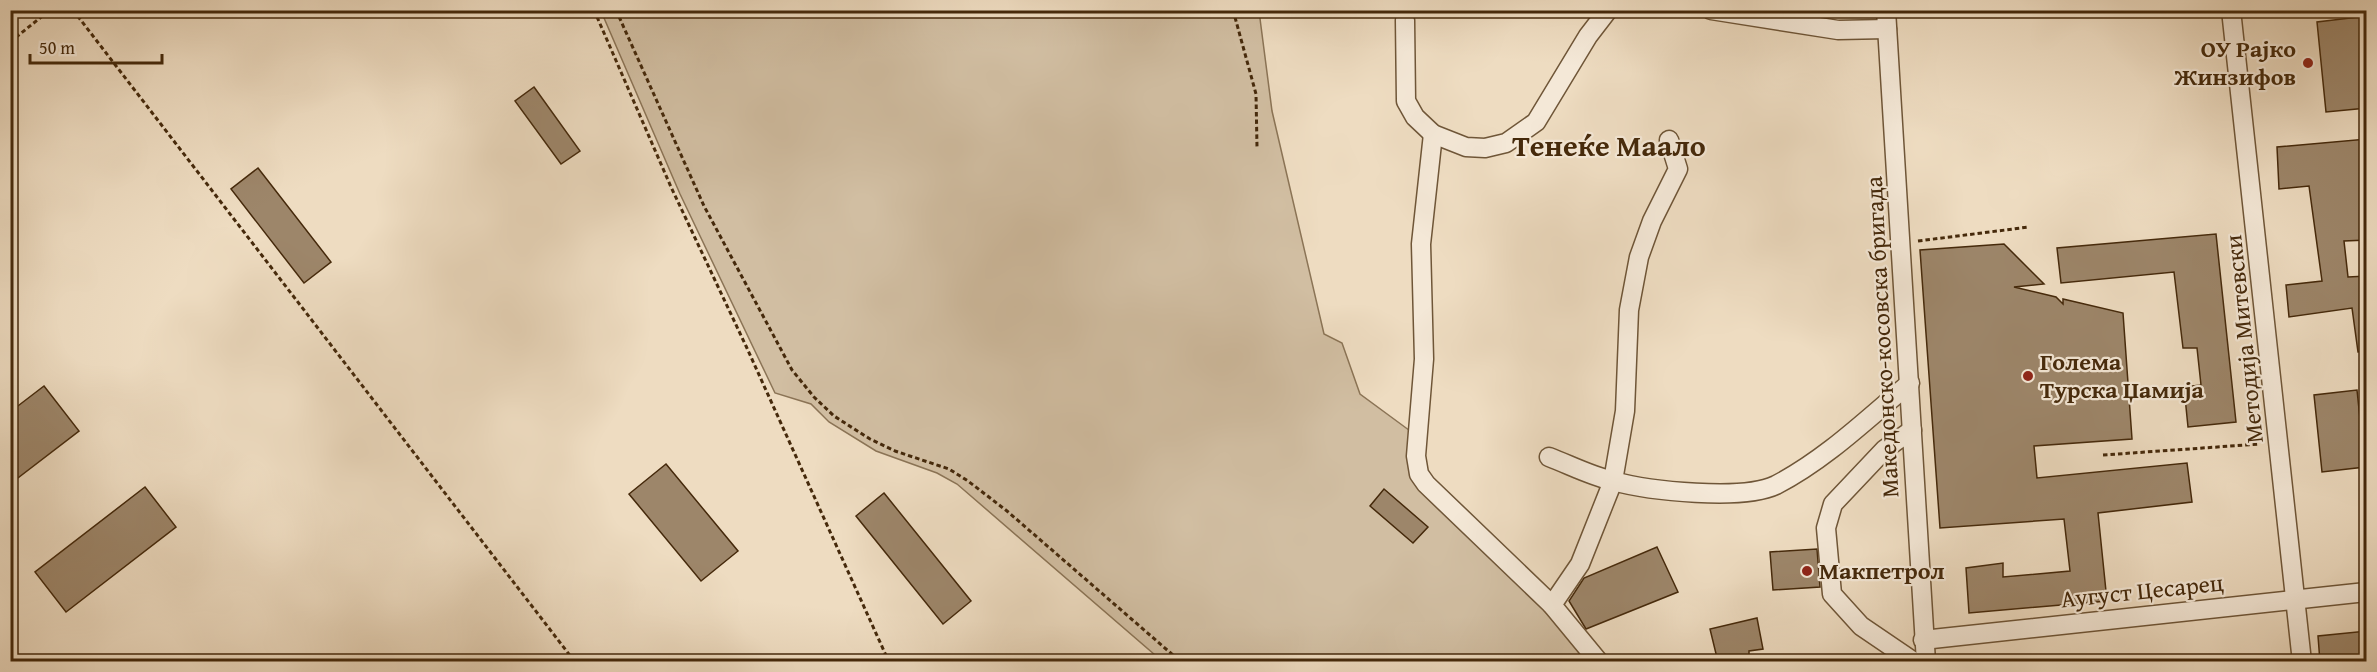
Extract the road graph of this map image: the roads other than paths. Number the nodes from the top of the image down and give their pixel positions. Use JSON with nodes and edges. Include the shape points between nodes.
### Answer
{"nodes":[{"id":1,"x":1608,"y":10,"type":"edge"},
{"id":2,"x":1711,"y":10,"type":"edge"},
{"id":3,"x":1886,"y":10,"type":"edge"},
{"id":4,"x":2231,"y":10,"type":"edge"},
{"id":5,"x":1405,"y":20,"type":"dead end"},
{"id":6,"x":1887,"y":29,"type":"junction"},
{"id":7,"x":1432,"y":134,"type":"junction"},
{"id":8,"x":1669,"y":140,"type":"dead end"},
{"id":9,"x":1910,"y":383,"type":"junction"},
{"id":10,"x":1912,"y":430,"type":"junction"},
{"id":11,"x":1549,"y":457,"type":"dead end"},
{"id":12,"x":1613,"y":482,"type":"junction"},
{"id":13,"x":2367,"y":592,"type":"edge"},
{"id":14,"x":2297,"y":599,"type":"junction"},
{"id":15,"x":1552,"y":605,"type":"junction"},
{"id":16,"x":1923,"y":639,"type":"junction"},
{"id":17,"x":1599,"y":662,"type":"edge"},
{"id":18,"x":1914,"y":662,"type":"edge"},
{"id":19,"x":1926,"y":662,"type":"edge"},
{"id":20,"x":2302,"y":662,"type":"edge"}],
"edges":[{"from":1,"to":7,"type":"street","via":[[1536,122],[1506,143],[1485,148],[1466,147]]},
{"from":2,"to":6,"type":"street","via":[[1838,30]]},
{"from":3,"to":6,"type":"street","name":"Македонско-косовска бригада"},
{"from":4,"to":14,"type":"street","name":"Методија Митевски"},
{"from":5,"to":7,"type":"street","via":[[1406,102]]},
{"from":6,"to":9,"type":"street","name":"Македонско-косовска бригада"},
{"from":7,"to":15,"type":"street","via":[[1420,244],[1424,359],[1416,464],[1442,500]]},
{"from":8,"to":12,"type":"street","via":[[1678,170],[1639,257],[1629,310],[1625,411]]},
{"from":9,"to":10,"type":"street","name":"Македонско-косовска бригада"},
{"from":9,"to":12,"type":"street","via":[[1825,454],[1773,486],[1738,494]]},
{"from":10,"to":16,"type":"street","name":"Македонско-косовска бригада"},
{"from":10,"to":18,"type":"street","via":[[1885,448],[1838,497],[1826,528],[1832,594],[1861,626]]},
{"from":11,"to":12,"type":"street"},
{"from":12,"to":15,"type":"street","via":[[1580,564]]},
{"from":13,"to":14,"type":"street","name":"Аугуст Цесарец"},
{"from":14,"to":16,"type":"street","name":"Аугуст Цесарец"},
{"from":14,"to":20,"type":"street","name":"Методија Митевски"},
{"from":15,"to":17,"type":"street"},
{"from":16,"to":19,"type":"street","name":"Македонско-косовска бригада"}]}
